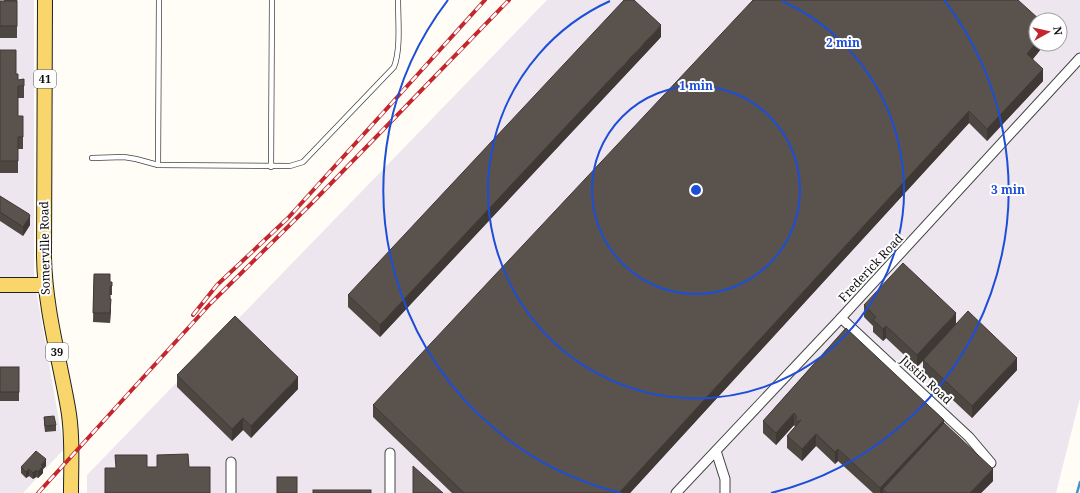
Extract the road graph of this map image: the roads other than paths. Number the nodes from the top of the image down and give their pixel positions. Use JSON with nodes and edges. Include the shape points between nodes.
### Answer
{"nodes":[{"id":1,"x":45,"y":0,"type":"edge"},
{"id":2,"x":160,"y":0,"type":"edge"},
{"id":3,"x":272,"y":0,"type":"edge"},
{"id":4,"x":398,"y":0,"type":"edge"},
{"id":5,"x":1080,"y":58,"type":"edge"},
{"id":6,"x":92,"y":158,"type":"dead end"},
{"id":7,"x":158,"y":165,"type":"junction"},
{"id":8,"x":271,"y":166,"type":"junction"},
{"id":9,"x":0,"y":285,"type":"edge"},
{"id":10,"x":45,"y":285,"type":"junction"},
{"id":11,"x":841,"y":318,"type":"junction"},
{"id":12,"x":716,"y":451,"type":"junction"},
{"id":13,"x":390,"y":453,"type":"dead end"},
{"id":14,"x":231,"y":462,"type":"dead end"},
{"id":15,"x":991,"y":463,"type":"dead end"},
{"id":16,"x":71,"y":493,"type":"edge"},
{"id":17,"x":231,"y":493,"type":"edge"},
{"id":18,"x":390,"y":493,"type":"edge"},
{"id":19,"x":676,"y":493,"type":"edge"},
{"id":20,"x":724,"y":493,"type":"edge"}],
"edges":[{"from":1,"to":10,"type":"main road","name":"Somerville Road","number":"41"},
{"from":2,"to":7,"type":"lane"},
{"from":3,"to":8,"type":"lane"},
{"from":4,"to":8,"type":"lane","via":[[398,48],[394,67],[303,162],[290,166]]},
{"from":5,"to":11,"type":"street","name":"Frederick Road"},
{"from":6,"to":7,"type":"lane","via":[[124,157]]},
{"from":7,"to":8,"type":"lane"},
{"from":9,"to":10,"type":"main road"},
{"from":10,"to":16,"type":"main road","name":"Somerville Road","number":"39","via":[[68,410]]},
{"from":11,"to":12,"type":"street","name":"Frederick Road"},
{"from":11,"to":15,"type":"street","name":"Justin Road","via":[[969,437]]},
{"from":12,"to":19,"type":"street","name":"Frederick Road"},
{"from":12,"to":20,"type":"street","via":[[725,479]]},
{"from":13,"to":18,"type":"street"},
{"from":14,"to":17,"type":"street"}]}
